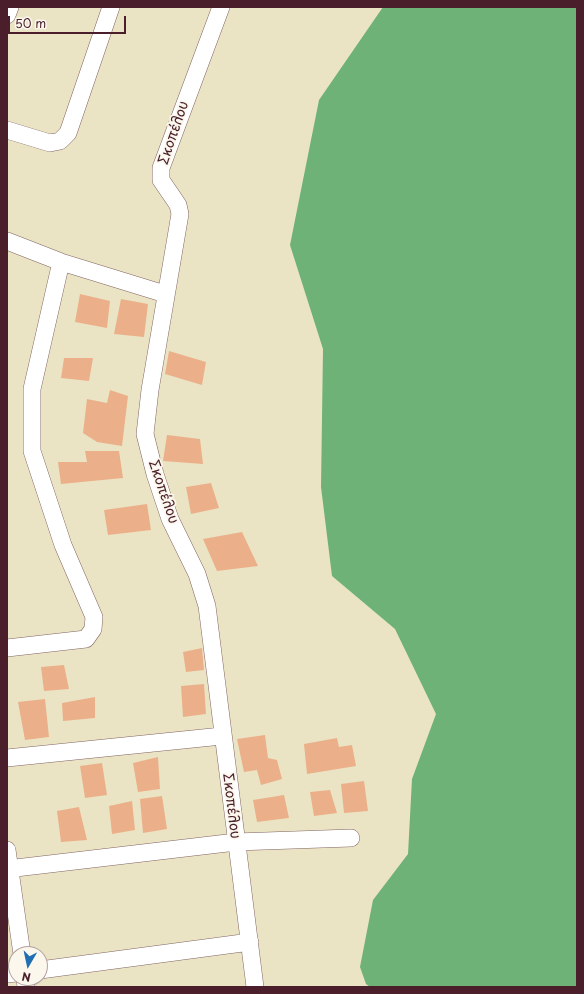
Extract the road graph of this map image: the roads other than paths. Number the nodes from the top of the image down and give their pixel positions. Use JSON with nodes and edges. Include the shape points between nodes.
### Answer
{"nodes":[{"id":1,"x":10,"y":7,"type":"edge"},
{"id":2,"x":111,"y":7,"type":"edge"},
{"id":3,"x":221,"y":7,"type":"edge"},
{"id":4,"x":7,"y":16,"type":"edge"},
{"id":5,"x":7,"y":130,"type":"edge"},
{"id":6,"x":7,"y":242,"type":"edge"},
{"id":7,"x":61,"y":262,"type":"junction"},
{"id":8,"x":165,"y":294,"type":"junction"},
{"id":9,"x":7,"y":648,"type":"edge"},
{"id":10,"x":222,"y":736,"type":"junction"},
{"id":11,"x":7,"y":758,"type":"edge"},
{"id":12,"x":351,"y":838,"type":"dead end"},
{"id":13,"x":236,"y":842,"type":"junction"},
{"id":14,"x":7,"y":850,"type":"edge"},
{"id":15,"x":8,"y":869,"type":"edge"},
{"id":16,"x":250,"y":942,"type":"junction"},
{"id":17,"x":21,"y":946,"type":"edge"},
{"id":18,"x":48,"y":969,"type":"edge"},
{"id":19,"x":255,"y":987,"type":"edge"}],
"edges":[{"from":1,"to":4,"type":"street"},
{"from":2,"to":5,"type":"street","via":[[68,133],[60,141],[50,143]]},
{"from":3,"to":8,"type":"street","name":"Σκοπέλου","via":[[161,168],[161,180],[178,205],[180,214]]},
{"from":6,"to":7,"type":"street"},
{"from":7,"to":8,"type":"street"},
{"from":7,"to":9,"type":"street","via":[[32,389],[32,451],[63,545],[94,617],[93,629],[86,639]]},
{"from":8,"to":10,"type":"street","name":"Σκοπέλου","via":[[145,434],[170,519],[197,574],[207,606]]},
{"from":10,"to":11,"type":"street"},
{"from":10,"to":13,"type":"street","name":"Σκοπέλου"},
{"from":12,"to":13,"type":"street"},
{"from":13,"to":15,"type":"street"},
{"from":13,"to":16,"type":"street","name":"Σκοπέλου"},
{"from":14,"to":15,"type":"street"},
{"from":15,"to":17,"type":"street"},
{"from":16,"to":18,"type":"street"},
{"from":16,"to":19,"type":"street","name":"Σκοπέλου"}]}
